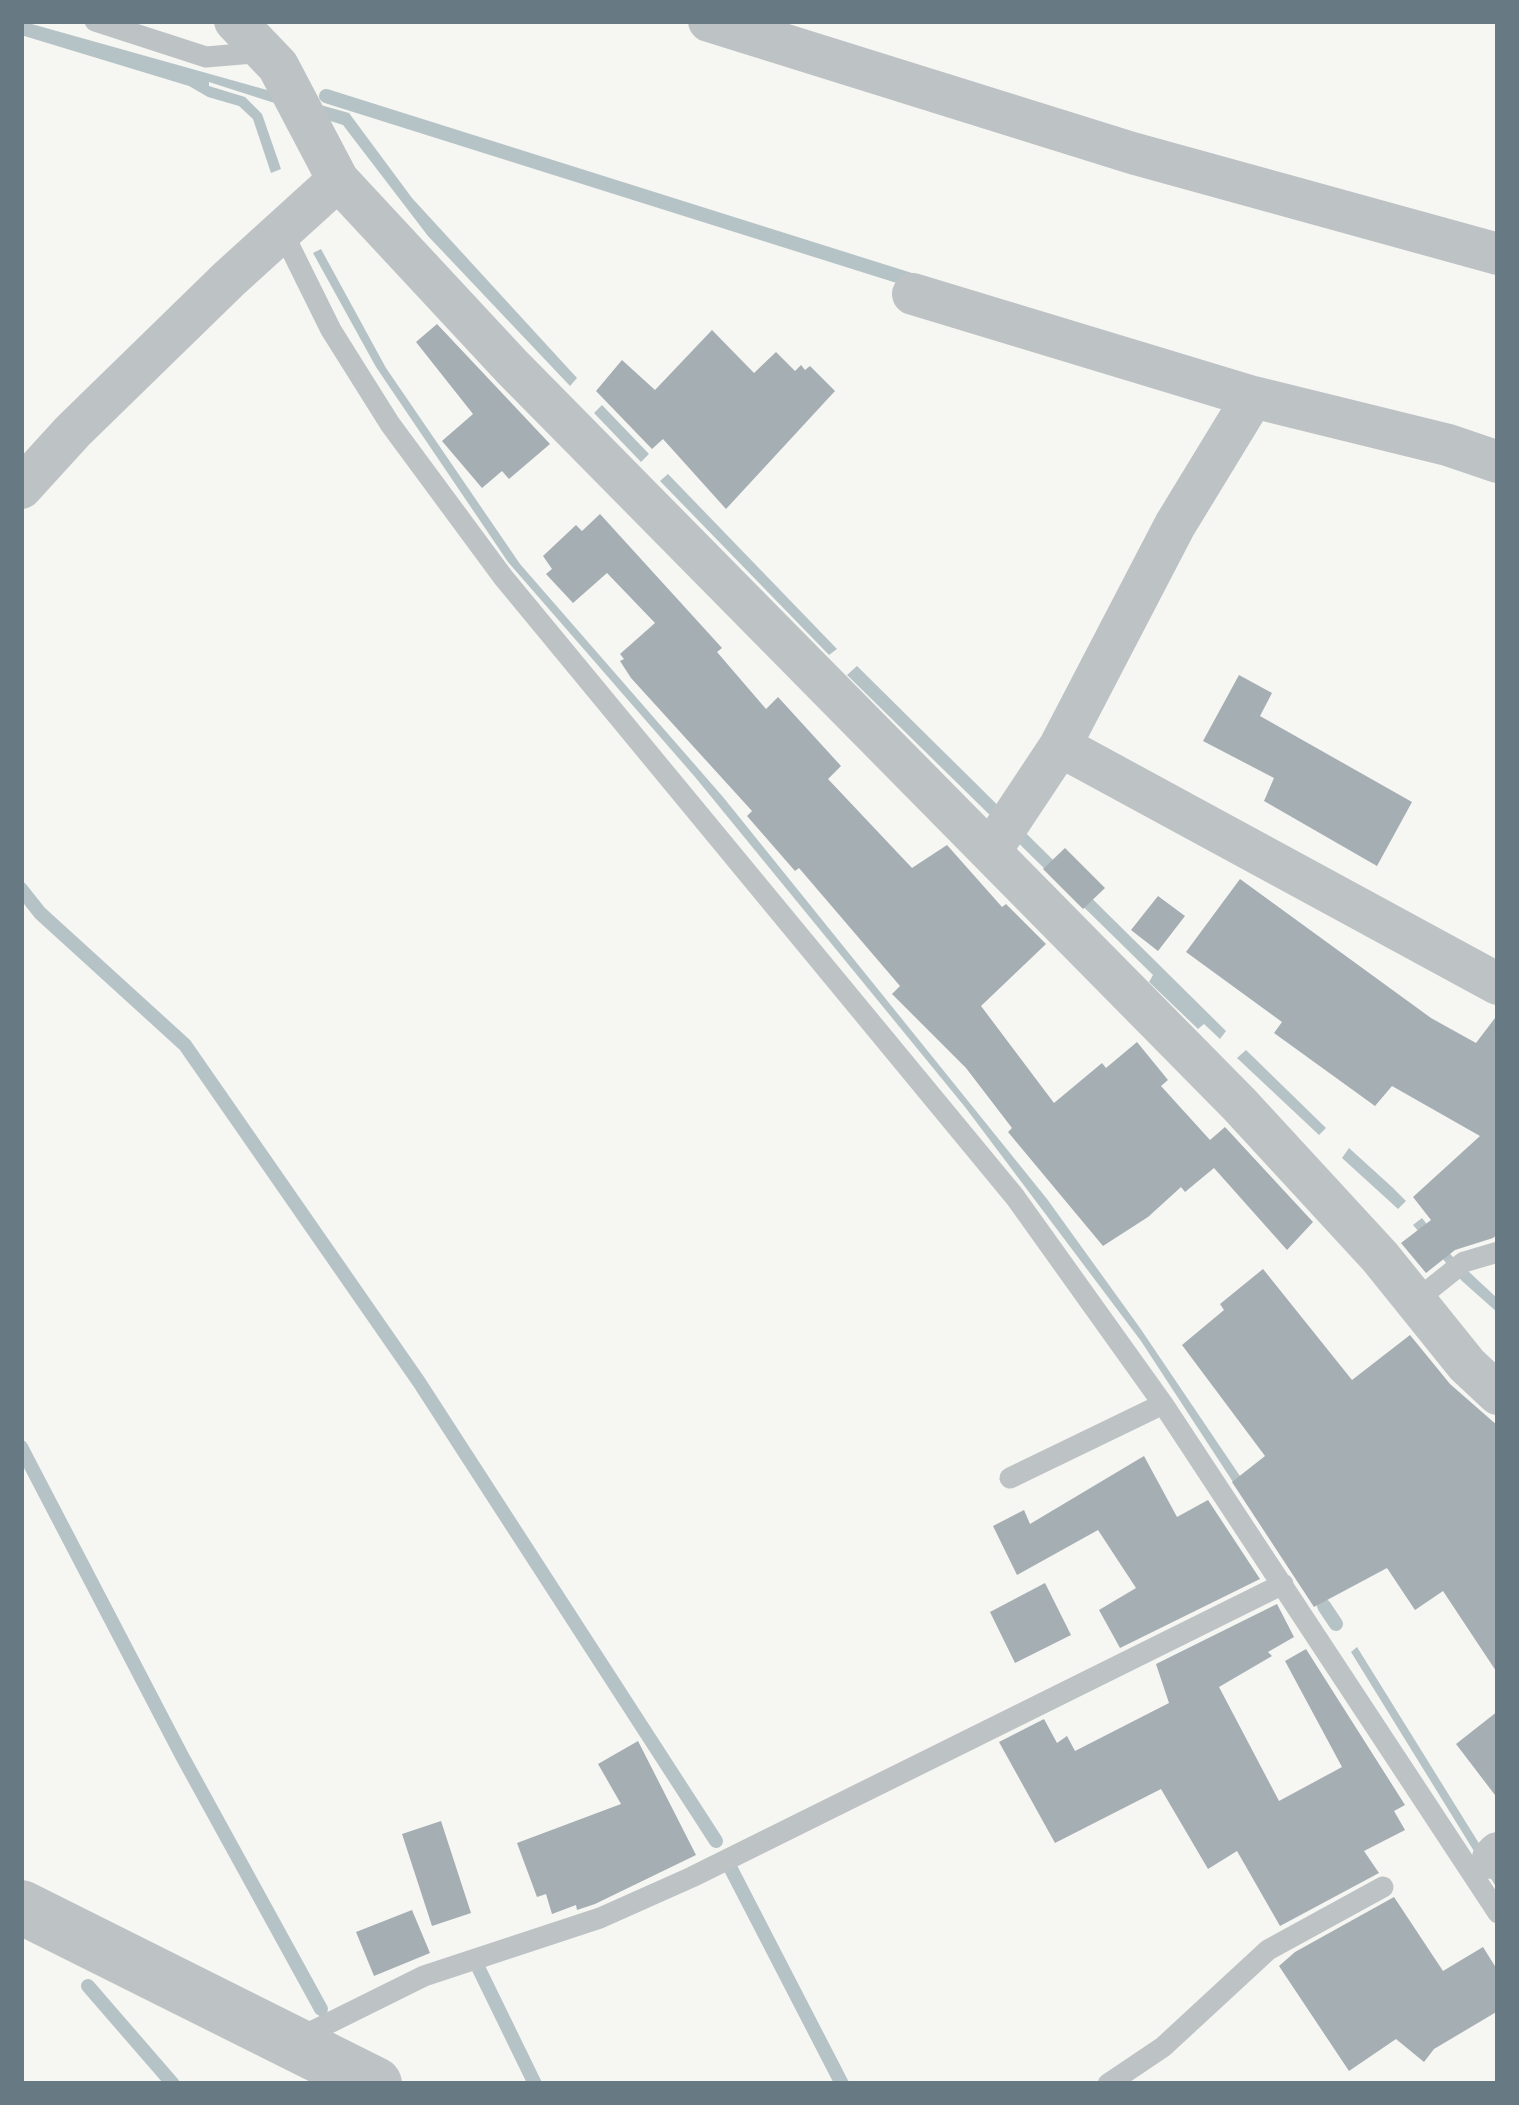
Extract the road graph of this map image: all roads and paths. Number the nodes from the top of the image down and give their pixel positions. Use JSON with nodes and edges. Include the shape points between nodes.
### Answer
{"nodes":[{"id":1,"x":95,"y":21,"type":"edge"},
{"id":2,"x":235,"y":21,"type":"edge"},
{"id":3,"x":709,"y":21,"type":"edge"},
{"id":4,"x":266,"y":52,"type":"junction"},
{"id":5,"x":338,"y":180,"type":"junction"},
{"id":6,"x":283,"y":233,"type":"junction"},
{"id":7,"x":1498,"y":254,"type":"edge"},
{"id":8,"x":913,"y":294,"type":"dead end"},
{"id":9,"x":1253,"y":397,"type":"junction"},
{"id":10,"x":1498,"y":462,"type":"edge"},
{"id":11,"x":21,"y":488,"type":"edge"},
{"id":12,"x":1060,"y":746,"type":"junction"},
{"id":13,"x":1002,"y":833,"type":"junction"},
{"id":14,"x":1498,"y":984,"type":"edge"},
{"id":15,"x":1498,"y":1252,"type":"edge"},
{"id":16,"x":1414,"y":1303,"type":"junction"},
{"id":17,"x":1498,"y":1394,"type":"edge"},
{"id":18,"x":1163,"y":1404,"type":"junction"},
{"id":19,"x":1010,"y":1478,"type":"dead end"},
{"id":20,"x":1283,"y":1584,"type":"junction"},
{"id":21,"x":1383,"y":1888,"type":"dead end"},
{"id":22,"x":21,"y":1906,"type":"edge"},
{"id":23,"x":1498,"y":1913,"type":"edge"},
{"id":24,"x":292,"y":2042,"type":"junction"},
{"id":25,"x":356,"y":2079,"type":"edge"},
{"id":26,"x":1108,"y":2084,"type":"edge"}],
"edges":[{"from":1,"to":4,"type":"lane","via":[[206,57]]},
{"from":2,"to":4,"type":"street"},
{"from":3,"to":7,"type":"street","via":[[1132,153]]},
{"from":4,"to":5,"type":"street"},
{"from":5,"to":6,"type":"street"},
{"from":5,"to":13,"type":"street","via":[[512,367]]},
{"from":6,"to":11,"type":"street"},
{"from":6,"to":18,"type":"lane","via":[[378,405],[503,577],[1016,1197]]},
{"from":8,"to":9,"type":"street"},
{"from":9,"to":10,"type":"street"},
{"from":9,"to":12,"type":"street"},
{"from":12,"to":13,"type":"street"},
{"from":12,"to":14,"type":"street"},
{"from":13,"to":16,"type":"street"},
{"from":15,"to":16,"type":"lane","via":[[1456,1268]]},
{"from":16,"to":17,"type":"street"},
{"from":18,"to":19,"type":"lane"},
{"from":18,"to":20,"type":"lane"},
{"from":20,"to":23,"type":"lane"},
{"from":20,"to":24,"type":"lane","via":[[692,1877],[600,1918],[424,1976]]},
{"from":21,"to":26,"type":"lane","via":[[1268,1950],[1163,2047]]},
{"from":22,"to":24,"type":"street"},
{"from":24,"to":25,"type":"street"}]}
